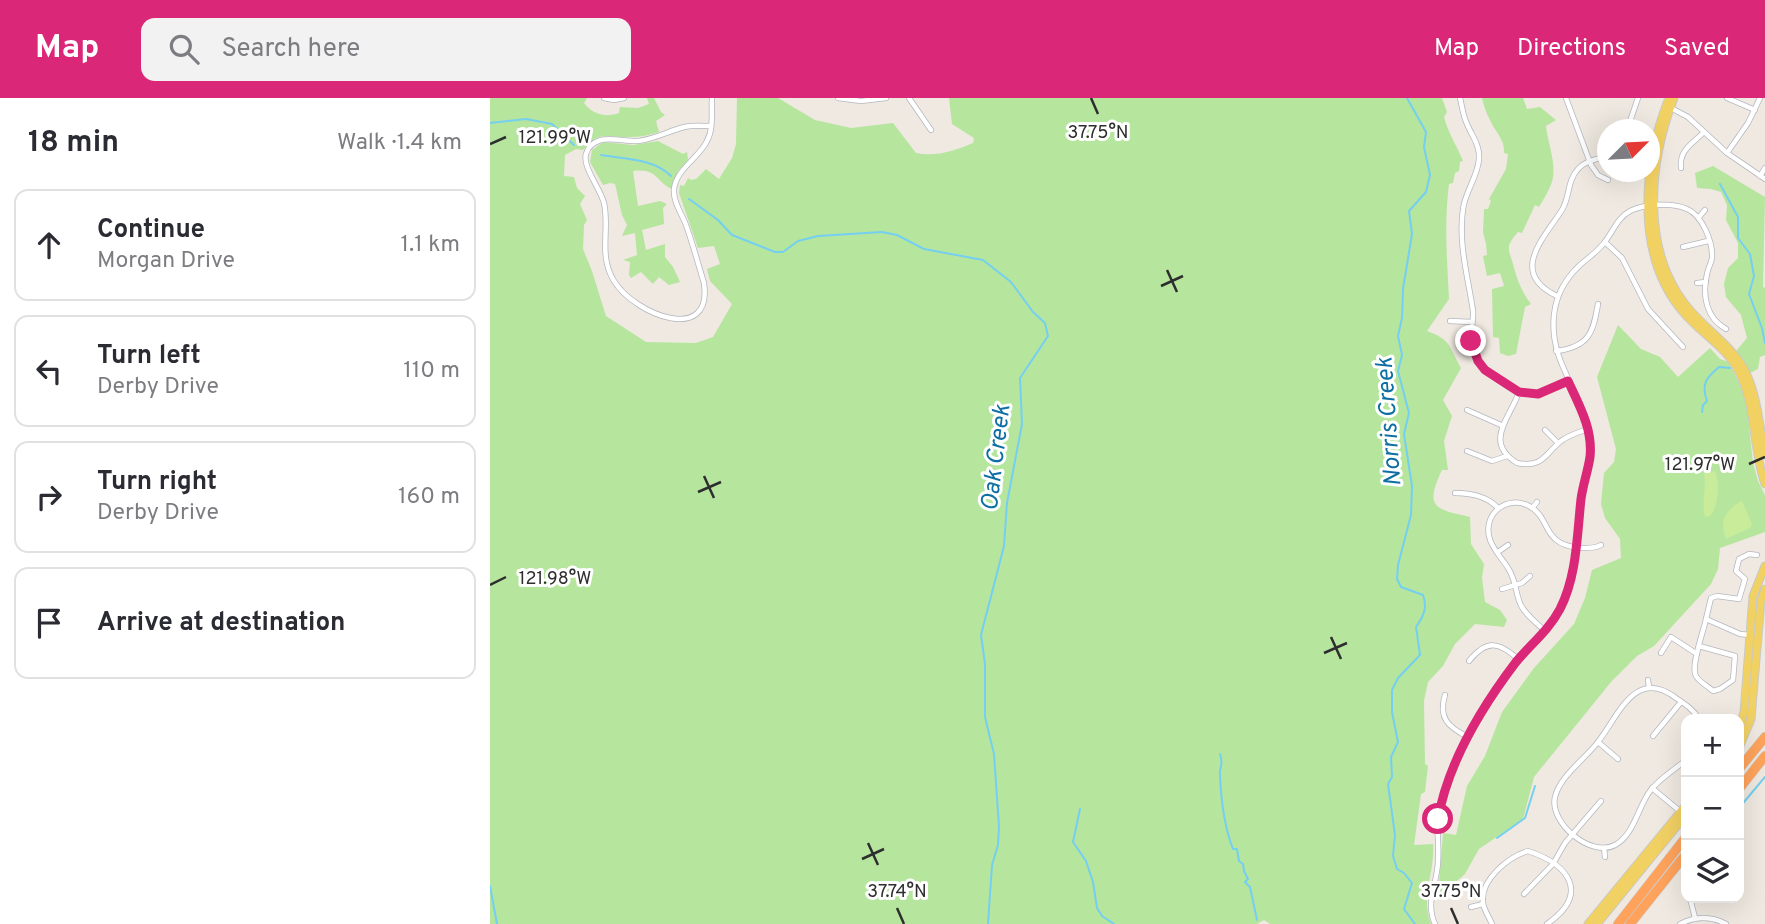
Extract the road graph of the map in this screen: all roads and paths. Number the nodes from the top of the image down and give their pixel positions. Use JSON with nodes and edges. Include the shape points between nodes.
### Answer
{"nodes":[{"id":1,"x":604,"y":98,"type":"edge"},
{"id":2,"x":624,"y":98,"type":"edge"},
{"id":3,"x":712,"y":98,"type":"edge"},
{"id":4,"x":838,"y":98,"type":"edge"},
{"id":5,"x":886,"y":98,"type":"edge"},
{"id":6,"x":909,"y":98,"type":"edge"},
{"id":7,"x":1460,"y":98,"type":"edge"},
{"id":8,"x":1566,"y":98,"type":"edge"},
{"id":9,"x":1638,"y":98,"type":"edge"},
{"id":10,"x":1669,"y":98,"type":"edge"},
{"id":11,"x":1674,"y":98,"type":"edge"},
{"id":12,"x":1727,"y":98,"type":"edge"},
{"id":13,"x":1760,"y":98,"type":"edge"},
{"id":14,"x":1668,"y":107,"type":"junction"},
{"id":15,"x":1755,"y":110,"type":"junction"},
{"id":16,"x":1630,"y":119,"type":"edge"},
{"id":17,"x":711,"y":127,"type":"junction"},
{"id":18,"x":932,"y":130,"type":"dead end"},
{"id":19,"x":1703,"y":133,"type":"junction"},
{"id":20,"x":1727,"y":153,"type":"junction"},
{"id":21,"x":1597,"y":158,"type":"edge"},
{"id":22,"x":1589,"y":161,"type":"junction"},
{"id":23,"x":1681,"y":168,"type":"dead end"},
{"id":24,"x":1765,"y":168,"type":"edge"},
{"id":25,"x":1597,"y":173,"type":"edge"},
{"id":26,"x":1763,"y":177,"type":"edge"},
{"id":27,"x":1651,"y":206,"type":"junction"},
{"id":28,"x":1705,"y":210,"type":"dead end"},
{"id":29,"x":1699,"y":217,"type":"junction"},
{"id":30,"x":1708,"y":241,"type":"junction"},
{"id":31,"x":1605,"y":242,"type":"junction"},
{"id":32,"x":1683,"y":247,"type":"dead end"},
{"id":33,"x":1706,"y":282,"type":"junction"},
{"id":34,"x":1697,"y":283,"type":"dead end"},
{"id":35,"x":1557,"y":296,"type":"junction"},
{"id":36,"x":1598,"y":304,"type":"dead end"},
{"id":37,"x":1450,"y":321,"type":"dead end"},
{"id":38,"x":1472,"y":322,"type":"junction"},
{"id":39,"x":1726,"y":329,"type":"dead end"},
{"id":40,"x":1683,"y":347,"type":"dead end"},
{"id":41,"x":1556,"y":351,"type":"junction"},
{"id":42,"x":1568,"y":381,"type":"junction"},
{"id":43,"x":1519,"y":392,"type":"junction"},
{"id":44,"x":1467,"y":410,"type":"dead end"},
{"id":45,"x":1501,"y":425,"type":"junction"},
{"id":46,"x":1588,"y":429,"type":"junction"},
{"id":47,"x":1545,"y":430,"type":"dead end"},
{"id":48,"x":1760,"y":430,"type":"edge"},
{"id":49,"x":1558,"y":443,"type":"junction"},
{"id":50,"x":1467,"y":451,"type":"dead end"},
{"id":51,"x":1507,"y":456,"type":"junction"},
{"id":52,"x":1765,"y":456,"type":"edge"},
{"id":53,"x":1765,"y":484,"type":"edge"},
{"id":54,"x":1455,"y":493,"type":"dead end"},
{"id":55,"x":1537,"y":502,"type":"dead end"},
{"id":56,"x":1498,"y":508,"type":"junction"},
{"id":57,"x":1533,"y":508,"type":"junction"},
{"id":58,"x":1508,"y":545,"type":"dead end"},
{"id":59,"x":1601,"y":545,"type":"dead end"},
{"id":60,"x":1576,"y":547,"type":"junction"},
{"id":61,"x":1498,"y":552,"type":"junction"},
{"id":62,"x":1757,"y":555,"type":"dead end"},
{"id":63,"x":1765,"y":566,"type":"edge"},
{"id":64,"x":1530,"y":576,"type":"dead end"},
{"id":65,"x":1516,"y":584,"type":"junction"},
{"id":66,"x":1502,"y":589,"type":"dead end"},
{"id":67,"x":1765,"y":589,"type":"edge"},
{"id":68,"x":1706,"y":619,"type":"junction"},
{"id":69,"x":1545,"y":631,"type":"junction"},
{"id":70,"x":1754,"y":635,"type":"junction"},
{"id":71,"x":1699,"y":646,"type":"junction"},
{"id":72,"x":1661,"y":653,"type":"dead end"},
{"id":73,"x":1697,"y":654,"type":"junction"},
{"id":74,"x":1518,"y":659,"type":"junction"},
{"id":75,"x":1469,"y":661,"type":"dead end"},
{"id":76,"x":1648,"y":680,"type":"dead end"},
{"id":77,"x":1649,"y":687,"type":"junction"},
{"id":78,"x":1445,"y":695,"type":"dead end"},
{"id":79,"x":1681,"y":702,"type":"junction"},
{"id":80,"x":1694,"y":714,"type":"edge"},
{"id":81,"x":1743,"y":714,"type":"edge"},
{"id":82,"x":1653,"y":736,"type":"dead end"},
{"id":83,"x":1744,"y":736,"type":"edge"},
{"id":84,"x":1468,"y":737,"type":"junction"},
{"id":85,"x":1765,"y":737,"type":"edge"},
{"id":86,"x":1598,"y":742,"type":"junction"},
{"id":87,"x":1765,"y":756,"type":"edge"},
{"id":88,"x":1618,"y":759,"type":"dead end"},
{"id":89,"x":1744,"y":763,"type":"edge"},
{"id":90,"x":1681,"y":764,"type":"edge"},
{"id":91,"x":1765,"y":764,"type":"edge"},
{"id":92,"x":1753,"y":772,"type":"junction"},
{"id":93,"x":1744,"y":783,"type":"edge"},
{"id":94,"x":1652,"y":788,"type":"junction"},
{"id":95,"x":1601,"y":801,"type":"dead end"},
{"id":96,"x":1681,"y":812,"type":"edge"},
{"id":97,"x":1681,"y":818,"type":"edge"},
{"id":98,"x":1681,"y":819,"type":"edge"},
{"id":99,"x":1573,"y":833,"type":"junction"},
{"id":100,"x":1684,"y":840,"type":"edge"},
{"id":101,"x":1604,"y":849,"type":"junction"},
{"id":102,"x":1605,"y":856,"type":"dead end"},
{"id":103,"x":1681,"y":861,"type":"edge"},
{"id":104,"x":1553,"y":864,"type":"junction"},
{"id":105,"x":1524,"y":894,"type":"dead end"},
{"id":106,"x":1691,"y":903,"type":"edge"},
{"id":107,"x":1483,"y":904,"type":"junction"},
{"id":108,"x":1471,"y":906,"type":"dead end"},
{"id":109,"x":1695,"y":918,"type":"junction"},
{"id":110,"x":1435,"y":924,"type":"edge"},
{"id":111,"x":1492,"y":924,"type":"edge"},
{"id":112,"x":1547,"y":924,"type":"edge"},
{"id":113,"x":1588,"y":924,"type":"edge"},
{"id":114,"x":1597,"y":924,"type":"edge"},
{"id":115,"x":1618,"y":924,"type":"edge"},
{"id":116,"x":1630,"y":924,"type":"edge"},
{"id":117,"x":1680,"y":924,"type":"edge"},
{"id":118,"x":1726,"y":924,"type":"edge"}],
"edges":[{"from":1,"to":2,"type":"street"},
{"from":3,"to":17,"type":"street"},
{"from":4,"to":5,"type":"street"},
{"from":6,"to":18,"type":"street"},
{"from":7,"to":38,"type":"street","via":[[1480,157],[1461,222]]},
{"from":8,"to":22,"type":"street"},
{"from":9,"to":16,"type":"street"},
{"from":10,"to":14,"type":"main road"},
{"from":11,"to":14,"type":"main road"},
{"from":12,"to":15,"type":"street"},
{"from":13,"to":15,"type":"street"},
{"from":14,"to":19,"type":"street","via":[[1688,117]]},
{"from":14,"to":27,"type":"main road"},
{"from":15,"to":20,"type":"street"},
{"from":17,"to":17,"type":"street","via":[[683,127],[639,141],[607,139],[598,141],[585,155],[606,209],[605,256],[614,280],[636,305],[669,318],[689,317],[704,299],[704,283],[674,191],[680,174],[707,143]]},
{"from":19,"to":20,"type":"street"},
{"from":19,"to":23,"type":"street","via":[[1684,151]]},
{"from":20,"to":26,"type":"street"},
{"from":21,"to":22,"type":"street"},
{"from":22,"to":25,"type":"street"},
{"from":22,"to":35,"type":"street","via":[[1576,172],[1562,210],[1534,252],[1538,280]]},
{"from":24,"to":26,"type":"street"},
{"from":27,"to":29,"type":"street","via":[[1681,206]]},
{"from":27,"to":31,"type":"street","via":[[1625,214]]},
{"from":27,"to":48,"type":"main road","via":[[1665,270],[1685,305],[1742,366],[1754,394]]},
{"from":28,"to":29,"type":"street"},
{"from":29,"to":30,"type":"street"},
{"from":30,"to":32,"type":"street"},
{"from":30,"to":33,"type":"street","via":[[1712,259]]},
{"from":31,"to":35,"type":"street","via":[[1579,265]]},
{"from":31,"to":40,"type":"street","via":[[1622,258],[1648,309]]},
{"from":33,"to":34,"type":"street"},
{"from":33,"to":39,"type":"street","via":[[1709,312]]},
{"from":35,"to":41,"type":"street"},
{"from":36,"to":41,"type":"street","via":[[1586,340]]},
{"from":37,"to":38,"type":"street"},
{"from":38,"to":43,"type":"street","via":[[1471,341],[1478,361]]},
{"from":41,"to":42,"type":"street"},
{"from":42,"to":43,"type":"street","via":[[1538,394]]},
{"from":42,"to":46,"type":"street"},
{"from":43,"to":45,"type":"street"},
{"from":44,"to":45,"type":"street"},
{"from":45,"to":51,"type":"street","via":[[1500,440]]},
{"from":46,"to":49,"type":"street"},
{"from":46,"to":60,"type":"street","via":[[1590,452]]},
{"from":47,"to":49,"type":"street"},
{"from":48,"to":52,"type":"main road"},
{"from":48,"to":53,"type":"main road"},
{"from":49,"to":51,"type":"street","via":[[1545,458],[1532,464],[1517,463]]},
{"from":50,"to":51,"type":"street","via":[[1492,461]]},
{"from":54,"to":56,"type":"street","via":[[1482,497]]},
{"from":55,"to":57,"type":"street"},
{"from":56,"to":57,"type":"street","via":[[1512,503]]},
{"from":56,"to":61,"type":"street","via":[[1488,528],[1490,542]]},
{"from":57,"to":60,"type":"street","via":[[1556,540]]},
{"from":58,"to":61,"type":"street"},
{"from":59,"to":60,"type":"street"},
{"from":60,"to":69,"type":"street","via":[[1565,598]]},
{"from":61,"to":65,"type":"street"},
{"from":62,"to":68,"type":"street","via":[[1739,559],[1736,571],[1745,579],[1739,599],[1711,598]]},
{"from":63,"to":70,"type":"main road","via":[[1754,596]]},
{"from":64,"to":65,"type":"street"},
{"from":65,"to":66,"type":"street"},
{"from":65,"to":69,"type":"street","via":[[1522,607]]},
{"from":67,"to":70,"type":"main road"},
{"from":68,"to":70,"type":"street"},
{"from":68,"to":71,"type":"street"},
{"from":69,"to":74,"type":"street"},
{"from":70,"to":81,"type":"main road"},
{"from":70,"to":83,"type":"main road","via":[[1751,719]]},
{"from":71,"to":73,"type":"street"},
{"from":71,"to":73,"type":"street","via":[[1735,656],[1734,680],[1713,691],[1694,674]]},
{"from":72,"to":73,"type":"street","via":[[1671,637]]},
{"from":74,"to":75,"type":"street","via":[[1508,650],[1490,645]]},
{"from":74,"to":84,"type":"street"},
{"from":76,"to":77,"type":"street"},
{"from":77,"to":79,"type":"street","via":[[1663,689]]},
{"from":77,"to":86,"type":"street","via":[[1632,695]]},
{"from":78,"to":84,"type":"street","via":[[1443,719]]},
{"from":79,"to":80,"type":"street"},
{"from":79,"to":82,"type":"street"},
{"from":84,"to":110,"type":"street","via":[[1441,803],[1438,864],[1430,898]]},
{"from":85,"to":89,"type":"highway"},
{"from":86,"to":88,"type":"street"},
{"from":86,"to":99,"type":"street","via":[[1560,786],[1555,799],[1552,812]]},
{"from":87,"to":92,"type":"highway"},
{"from":90,"to":94,"type":"street"},
{"from":91,"to":92,"type":"highway"},
{"from":92,"to":93,"type":"highway"},
{"from":94,"to":96,"type":"street"},
{"from":94,"to":101,"type":"street","via":[[1622,840]]},
{"from":95,"to":99,"type":"street"},
{"from":97,"to":113,"type":"main road"},
{"from":98,"to":114,"type":"main road"},
{"from":99,"to":101,"type":"street"},
{"from":99,"to":104,"type":"street"},
{"from":100,"to":115,"type":"highway"},
{"from":101,"to":102,"type":"street"},
{"from":103,"to":116,"type":"highway"},
{"from":104,"to":105,"type":"street"},
{"from":104,"to":107,"type":"street","via":[[1528,848],[1491,878]]},
{"from":104,"to":112,"type":"street","via":[[1574,890],[1566,909]]},
{"from":106,"to":109,"type":"street"},
{"from":107,"to":108,"type":"street"},
{"from":107,"to":111,"type":"street"},
{"from":109,"to":117,"type":"street"},
{"from":109,"to":118,"type":"street"}]}
